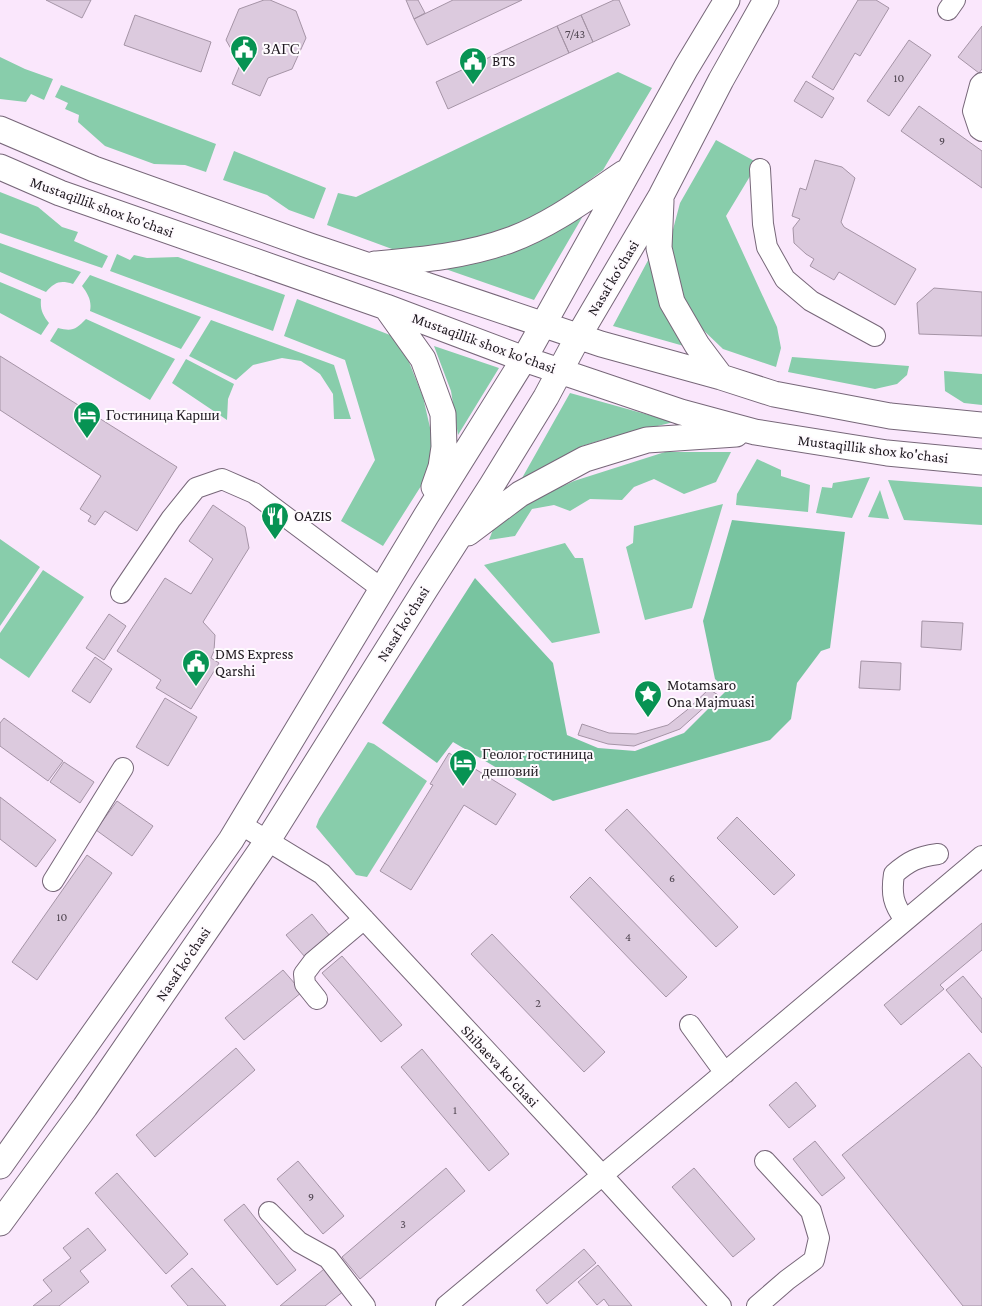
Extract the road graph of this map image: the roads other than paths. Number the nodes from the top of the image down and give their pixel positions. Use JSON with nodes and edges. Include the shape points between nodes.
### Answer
{"nodes":[{"id":1,"x":727,"y":0,"type":"edge"},
{"id":2,"x":766,"y":0,"type":"edge"},
{"id":3,"x":686,"y":68,"type":"junction"},
{"id":4,"x":721,"y":80,"type":"junction"},
{"id":5,"x":982,"y":83,"type":"edge"},
{"id":6,"x":0,"y":129,"type":"edge"},
{"id":7,"x":982,"y":131,"type":"edge"},
{"id":8,"x":0,"y":167,"type":"edge"},
{"id":9,"x":760,"y":168,"type":"dead end"},
{"id":10,"x":628,"y":170,"type":"junction"},
{"id":11,"x":661,"y":196,"type":"junction"},
{"id":12,"x":365,"y":265,"type":"junction"},
{"id":13,"x":386,"y":306,"type":"junction"},
{"id":14,"x":542,"y":324,"type":"junction"},
{"id":15,"x":578,"y":336,"type":"junction"},
{"id":16,"x":875,"y":336,"type":"dead end"},
{"id":17,"x":524,"y":359,"type":"junction"},
{"id":18,"x":560,"y":370,"type":"junction"},
{"id":19,"x":721,"y":377,"type":"junction"},
{"id":20,"x":982,"y":425,"type":"edge"},
{"id":21,"x":755,"y":432,"type":"junction"},
{"id":22,"x":982,"y":462,"type":"edge"},
{"id":23,"x":426,"y":516,"type":"junction"},
{"id":24,"x":454,"y":544,"type":"junction"},
{"id":25,"x":382,"y":589,"type":"junction"},
{"id":26,"x":121,"y":593,"type":"dead end"},
{"id":27,"x":123,"y":768,"type":"dead end"},
{"id":28,"x":240,"y":824,"type":"junction"},
{"id":29,"x":268,"y":840,"type":"junction"},
{"id":30,"x":938,"y":854,"type":"dead end"},
{"id":31,"x":980,"y":864,"type":"edge"},
{"id":32,"x":53,"y":880,"type":"dead end"},
{"id":33,"x":364,"y":919,"type":"junction"},
{"id":34,"x":905,"y":920,"type":"junction"},
{"id":35,"x":317,"y":998,"type":"dead end"},
{"id":36,"x":690,"y":1025,"type":"dead end"},
{"id":37,"x":725,"y":1073,"type":"junction"},
{"id":38,"x":765,"y":1161,"type":"dead end"},
{"id":39,"x":0,"y":1166,"type":"edge"},
{"id":40,"x":603,"y":1176,"type":"junction"},
{"id":41,"x":269,"y":1212,"type":"dead end"},
{"id":42,"x":0,"y":1223,"type":"edge"},
{"id":43,"x":365,"y":1306,"type":"edge"},
{"id":44,"x":446,"y":1306,"type":"edge"},
{"id":45,"x":721,"y":1306,"type":"edge"},
{"id":46,"x":757,"y":1306,"type":"edge"}],
"edges":[{"from":1,"to":3,"type":"main road"},
{"from":2,"to":4,"type":"main road","name":"Nasaf ko‘chasi"},
{"from":3,"to":4,"type":"main road"},
{"from":3,"to":10,"type":"main road"},
{"from":4,"to":11,"type":"main road","name":"Nasaf ko‘chasi"},
{"from":5,"to":7,"type":"street","via":[[973,111]]},
{"from":6,"to":12,"type":"main road","via":[[94,169]]},
{"from":8,"to":13,"type":"main road","name":"Mustaqillik shox ko'chasi","via":[[60,193]]},
{"from":9,"to":16,"type":"street","via":[[767,247],[785,279],[811,301]]},
{"from":10,"to":12,"type":"main road","via":[[572,207],[510,241],[465,253]]},
{"from":10,"to":14,"type":"main road"},
{"from":11,"to":15,"type":"main road","name":"Nasaf ko‘chasi"},
{"from":11,"to":19,"type":"main road","via":[[658,248],[672,302],[697,345]]},
{"from":12,"to":14,"type":"main road"},
{"from":13,"to":17,"type":"main road","name":"Mustaqillik shox ko'chasi"},
{"from":13,"to":23,"type":"main road","via":[[423,358],[443,414],[442,460]]},
{"from":14,"to":15,"type":"main road"},
{"from":14,"to":17,"type":"main road"},
{"from":15,"to":18,"type":"main road","name":"Nasaf ko‘chasi"},
{"from":15,"to":19,"type":"main road"},
{"from":17,"to":18,"type":"main road","name":"Mustaqillik shox ko'chasi"},
{"from":17,"to":23,"type":"main road"},
{"from":18,"to":21,"type":"main road","name":"Mustaqillik shox ko'chasi","via":[[681,412]]},
{"from":18,"to":24,"type":"main road","name":"Nasaf ko‘chasi"},
{"from":19,"to":20,"type":"main road","via":[[774,394],[881,414]]},
{"from":21,"to":22,"type":"main road","name":"Mustaqillik shox ko'chasi","via":[[887,453]]},
{"from":21,"to":24,"type":"main road","via":[[646,440],[585,459],[520,494]]},
{"from":23,"to":25,"type":"main road"},
{"from":24,"to":29,"type":"main road","name":"Nasaf ko‘chasi"},
{"from":25,"to":26,"type":"street","via":[[254,493],[222,479],[196,488]]},
{"from":25,"to":28,"type":"main road"},
{"from":27,"to":32,"type":"street"},
{"from":28,"to":29,"type":"street","name":"Shibaeva ko'chasi"},
{"from":28,"to":39,"type":"main road"},
{"from":29,"to":33,"type":"street","name":"Shibaeva ko'chasi","via":[[322,874]]},
{"from":29,"to":42,"type":"main road","name":"Nasaf ko‘chasi","via":[[85,1107]]},
{"from":30,"to":34,"type":"street","via":[[909,862],[894,874],[892,888],[896,908]]},
{"from":31,"to":34,"type":"street"},
{"from":33,"to":35,"type":"street","via":[[312,962],[304,974],[305,984]]},
{"from":33,"to":40,"type":"street","name":"Shibaeva ko'chasi"},
{"from":34,"to":37,"type":"street"},
{"from":36,"to":37,"type":"street"},
{"from":37,"to":40,"type":"street"},
{"from":38,"to":46,"type":"street","via":[[811,1211],[819,1238],[814,1260]]},
{"from":40,"to":44,"type":"street"},
{"from":40,"to":45,"type":"street","name":"Shibaeva ko'chasi"},
{"from":41,"to":43,"type":"street","via":[[299,1242],[328,1258]]}]}
